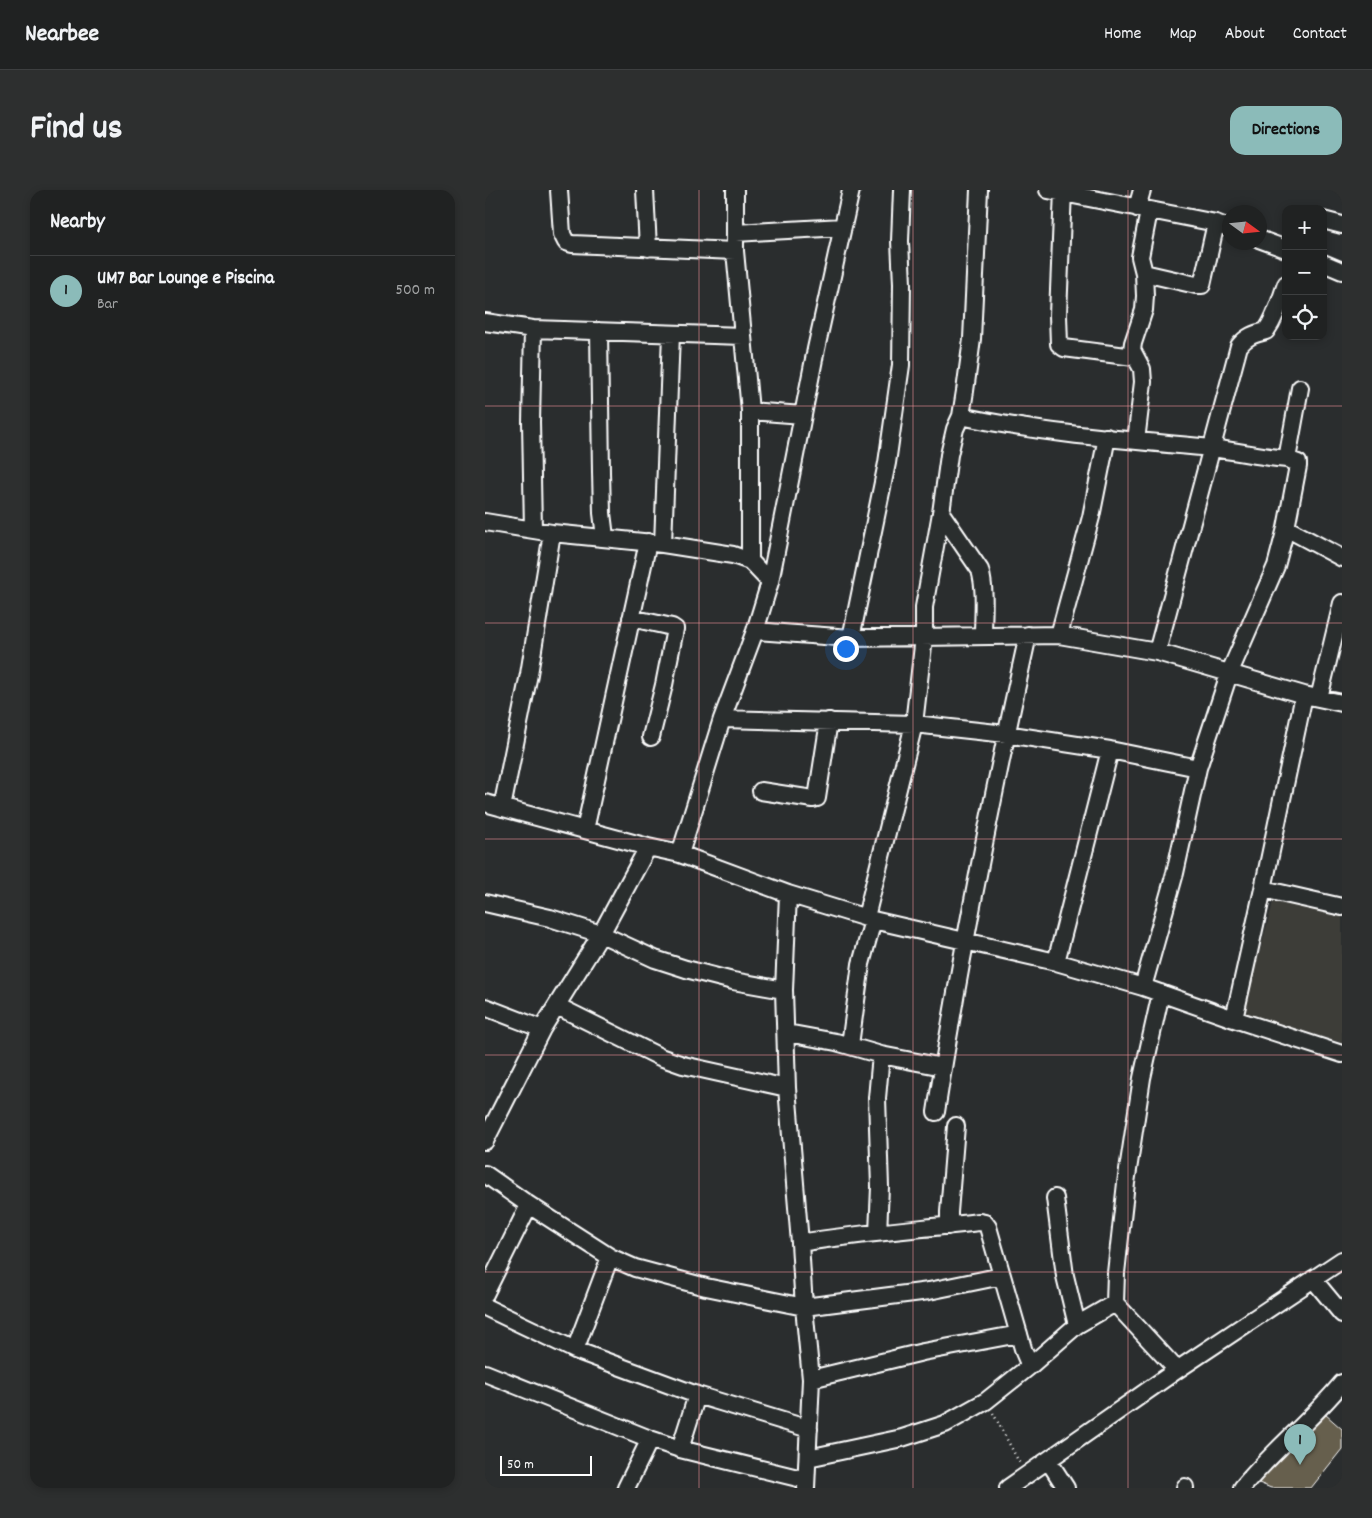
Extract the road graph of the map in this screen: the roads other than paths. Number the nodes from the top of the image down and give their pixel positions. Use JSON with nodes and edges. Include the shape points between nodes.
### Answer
{"nodes":[{"id":1,"x":559,"y":190,"type":"edge"},
{"id":2,"x":645,"y":190,"type":"edge"},
{"id":3,"x":735,"y":190,"type":"edge"},
{"id":4,"x":851,"y":190,"type":"edge"},
{"id":5,"x":902,"y":190,"type":"edge"},
{"id":6,"x":979,"y":190,"type":"edge"},
{"id":7,"x":1142,"y":190,"type":"edge"},
{"id":8,"x":1058,"y":191,"type":"edge"},
{"id":9,"x":1143,"y":210,"type":"junction"},
{"id":10,"x":1327,"y":221,"type":"edge"},
{"id":11,"x":1342,"y":225,"type":"edge"},
{"id":12,"x":1222,"y":226,"type":"edge"},
{"id":13,"x":843,"y":227,"type":"junction"},
{"id":14,"x":1222,"y":229,"type":"edge"},
{"id":15,"x":735,"y":233,"type":"junction"},
{"id":16,"x":1267,"y":242,"type":"edge"},
{"id":17,"x":648,"y":248,"type":"junction"},
{"id":18,"x":1282,"y":248,"type":"edge"},
{"id":19,"x":735,"y":251,"type":"junction"},
{"id":20,"x":1327,"y":265,"type":"edge"},
{"id":21,"x":1342,"y":271,"type":"edge"},
{"id":22,"x":1144,"y":273,"type":"junction"},
{"id":23,"x":1282,"y":295,"type":"edge"},
{"id":24,"x":485,"y":322,"type":"edge"},
{"id":25,"x":533,"y":329,"type":"junction"},
{"id":26,"x":599,"y":331,"type":"junction"},
{"id":27,"x":671,"y":334,"type":"junction"},
{"id":28,"x":743,"y":336,"type":"junction"},
{"id":29,"x":1135,"y":357,"type":"junction"},
{"id":30,"x":1300,"y":388,"type":"dead end"},
{"id":31,"x":750,"y":411,"type":"junction"},
{"id":32,"x":803,"y":415,"type":"junction"},
{"id":33,"x":961,"y":416,"type":"junction"},
{"id":34,"x":1107,"y":437,"type":"junction"},
{"id":35,"x":1136,"y":441,"type":"junction"},
{"id":36,"x":1211,"y":448,"type":"junction"},
{"id":37,"x":1287,"y":459,"type":"junction"},
{"id":38,"x":941,"y":513,"type":"junction"},
{"id":39,"x":485,"y":522,"type":"edge"},
{"id":40,"x":1286,"y":528,"type":"junction"},
{"id":41,"x":533,"y":530,"type":"junction"},
{"id":42,"x":552,"y":533,"type":"junction"},
{"id":43,"x":605,"y":537,"type":"junction"},
{"id":44,"x":655,"y":543,"type":"junction"},
{"id":45,"x":1342,"y":558,"type":"edge"},
{"id":46,"x":750,"y":561,"type":"junction"},
{"id":47,"x":770,"y":582,"type":"junction"},
{"id":48,"x":1342,"y":603,"type":"edge"},
{"id":49,"x":631,"y":618,"type":"junction"},
{"id":50,"x":755,"y":631,"type":"junction"},
{"id":51,"x":1028,"y":635,"type":"junction"},
{"id":52,"x":1059,"y":635,"type":"junction"},
{"id":53,"x":983,"y":636,"type":"junction"},
{"id":54,"x":924,"y":637,"type":"junction"},
{"id":55,"x":851,"y":638,"type":"junction"},
{"id":56,"x":1157,"y":652,"type":"junction"},
{"id":57,"x":1229,"y":674,"type":"junction"},
{"id":58,"x":1311,"y":696,"type":"junction"},
{"id":59,"x":1342,"y":703,"type":"edge"},
{"id":60,"x":721,"y":719,"type":"junction"},
{"id":61,"x":829,"y":721,"type":"junction"},
{"id":62,"x":915,"y":724,"type":"junction"},
{"id":63,"x":1006,"y":734,"type":"junction"},
{"id":64,"x":651,"y":737,"type":"dead end"},
{"id":65,"x":1111,"y":750,"type":"junction"},
{"id":66,"x":1197,"y":768,"type":"junction"},
{"id":67,"x":761,"y":791,"type":"dead end"},
{"id":68,"x":485,"y":803,"type":"edge"},
{"id":69,"x":502,"y":808,"type":"junction"},
{"id":70,"x":585,"y":830,"type":"junction"},
{"id":71,"x":648,"y":847,"type":"junction"},
{"id":72,"x":680,"y":854,"type":"junction"},
{"id":73,"x":1263,"y":889,"type":"junction"},
{"id":74,"x":788,"y":894,"type":"junction"},
{"id":75,"x":485,"y":903,"type":"edge"},
{"id":76,"x":1342,"y":907,"type":"edge"},
{"id":77,"x":869,"y":918,"type":"junction"},
{"id":78,"x":601,"y":934,"type":"junction"},
{"id":79,"x":965,"y":942,"type":"junction"},
{"id":80,"x":1056,"y":962,"type":"junction"},
{"id":81,"x":1143,"y":987,"type":"junction"},
{"id":82,"x":784,"y":990,"type":"junction"},
{"id":83,"x":1161,"y":993,"type":"junction"},
{"id":84,"x":557,"y":1006,"type":"junction"},
{"id":85,"x":485,"y":1007,"type":"edge"},
{"id":86,"x":1234,"y":1019,"type":"junction"},
{"id":87,"x":542,"y":1029,"type":"junction"},
{"id":88,"x":787,"y":1034,"type":"junction"},
{"id":89,"x":850,"y":1045,"type":"junction"},
{"id":90,"x":1342,"y":1054,"type":"edge"},
{"id":91,"x":881,"y":1055,"type":"junction"},
{"id":92,"x":943,"y":1067,"type":"junction"},
{"id":93,"x":787,"y":1088,"type":"junction"},
{"id":94,"x":936,"y":1112,"type":"dead end"},
{"id":95,"x":956,"y":1126,"type":"dead end"},
{"id":96,"x":485,"y":1141,"type":"edge"},
{"id":97,"x":485,"y":1174,"type":"edge"},
{"id":98,"x":1055,"y":1198,"type":"dead end"},
{"id":99,"x":529,"y":1205,"type":"junction"},
{"id":100,"x":949,"y":1226,"type":"junction"},
{"id":101,"x":878,"y":1233,"type":"junction"},
{"id":102,"x":800,"y":1243,"type":"junction"},
{"id":103,"x":610,"y":1258,"type":"junction"},
{"id":104,"x":1342,"y":1260,"type":"edge"},
{"id":105,"x":1002,"y":1276,"type":"junction"},
{"id":106,"x":1313,"y":1279,"type":"junction"},
{"id":107,"x":485,"y":1294,"type":"edge"},
{"id":108,"x":1115,"y":1303,"type":"junction"},
{"id":109,"x":485,"y":1307,"type":"edge"},
{"id":110,"x":804,"y":1307,"type":"junction"},
{"id":111,"x":1342,"y":1314,"type":"edge"},
{"id":112,"x":1077,"y":1325,"type":"junction"},
{"id":113,"x":1019,"y":1334,"type":"junction"},
{"id":114,"x":575,"y":1350,"type":"junction"},
{"id":115,"x":1030,"y":1366,"type":"junction"},
{"id":116,"x":1177,"y":1370,"type":"junction"},
{"id":117,"x":485,"y":1373,"type":"edge"},
{"id":118,"x":811,"y":1378,"type":"junction"},
{"id":119,"x":1342,"y":1383,"type":"edge"},
{"id":120,"x":697,"y":1395,"type":"junction"},
{"id":121,"x":809,"y":1429,"type":"junction"},
{"id":122,"x":650,"y":1440,"type":"junction"},
{"id":123,"x":680,"y":1449,"type":"junction"},
{"id":124,"x":808,"y":1458,"type":"junction"},
{"id":125,"x":1049,"y":1460,"type":"junction"},
{"id":126,"x":806,"y":1484,"type":"edge"},
{"id":127,"x":1249,"y":1486,"type":"edge"},
{"id":128,"x":626,"y":1488,"type":"edge"},
{"id":129,"x":1008,"y":1488,"type":"edge"},
{"id":130,"x":1066,"y":1488,"type":"edge"}],
"edges":[{"from":1,"to":17,"type":"street","via":[[562,234],[566,242]]},
{"from":2,"to":17,"type":"street"},
{"from":3,"to":15,"type":"street"},
{"from":4,"to":13,"type":"street"},
{"from":5,"to":55,"type":"street","via":[[901,365],[887,463]]},
{"from":6,"to":33,"type":"street","via":[[972,339]]},
{"from":7,"to":9,"type":"street"},
{"from":8,"to":9,"type":"street"},
{"from":8,"to":29,"type":"street","via":[[1059,344],[1064,348]]},
{"from":9,"to":12,"type":"street"},
{"from":9,"to":22,"type":"street","via":[[1139,257]]},
{"from":10,"to":11,"type":"street"},
{"from":13,"to":15,"type":"street"},
{"from":13,"to":32,"type":"street"},
{"from":14,"to":22,"type":"street","via":[[1202,284]]},
{"from":15,"to":19,"type":"street"},
{"from":16,"to":18,"type":"street"},
{"from":17,"to":19,"type":"street"},
{"from":19,"to":28,"type":"street"},
{"from":20,"to":21,"type":"street"},
{"from":22,"to":29,"type":"street","via":[[1144,310],[1133,343]]},
{"from":23,"to":36,"type":"street","via":[[1266,331],[1244,339],[1239,346]]},
{"from":24,"to":25,"type":"street"},
{"from":25,"to":26,"type":"street"},
{"from":25,"to":41,"type":"street"},
{"from":26,"to":27,"type":"street"},
{"from":26,"to":43,"type":"street"},
{"from":27,"to":28,"type":"street"},
{"from":27,"to":44,"type":"street"},
{"from":28,"to":31,"type":"street"},
{"from":29,"to":35,"type":"street","via":[[1142,369],[1143,382]]},
{"from":30,"to":37,"type":"street"},
{"from":31,"to":32,"type":"street"},
{"from":31,"to":46,"type":"street"},
{"from":32,"to":47,"type":"street"},
{"from":33,"to":34,"type":"street"},
{"from":33,"to":38,"type":"street","via":[[949,455]]},
{"from":34,"to":35,"type":"street"},
{"from":34,"to":52,"type":"street","via":[[1091,516]]},
{"from":35,"to":36,"type":"street"},
{"from":36,"to":37,"type":"street"},
{"from":36,"to":56,"type":"street"},
{"from":37,"to":40,"type":"street","via":[[1298,463],[1298,466]]},
{"from":38,"to":53,"type":"street","via":[[980,570],[983,579]]},
{"from":38,"to":54,"type":"street","via":[[924,607]]},
{"from":39,"to":41,"type":"street"},
{"from":40,"to":45,"type":"street"},
{"from":40,"to":57,"type":"street","via":[[1276,566]]},
{"from":41,"to":42,"type":"street"},
{"from":42,"to":43,"type":"street"},
{"from":42,"to":69,"type":"street","via":[[529,674]]},
{"from":43,"to":44,"type":"street"},
{"from":44,"to":46,"type":"street","via":[[733,555]]},
{"from":44,"to":49,"type":"street"},
{"from":46,"to":47,"type":"street"},
{"from":47,"to":50,"type":"street"},
{"from":48,"to":58,"type":"street"},
{"from":49,"to":64,"type":"street","via":[[675,629]]},
{"from":49,"to":70,"type":"street"},
{"from":50,"to":55,"type":"street"},
{"from":50,"to":60,"type":"street"},
{"from":51,"to":52,"type":"street"},
{"from":51,"to":53,"type":"street"},
{"from":51,"to":63,"type":"street"},
{"from":52,"to":56,"type":"street"},
{"from":53,"to":54,"type":"street"},
{"from":54,"to":55,"type":"street"},
{"from":54,"to":62,"type":"street"},
{"from":56,"to":57,"type":"street"},
{"from":57,"to":58,"type":"street"},
{"from":57,"to":66,"type":"street"},
{"from":58,"to":59,"type":"street"},
{"from":58,"to":73,"type":"street"},
{"from":60,"to":61,"type":"street"},
{"from":60,"to":72,"type":"street"},
{"from":61,"to":62,"type":"street"},
{"from":61,"to":67,"type":"street","via":[[817,798]]},
{"from":62,"to":63,"type":"street"},
{"from":62,"to":77,"type":"street"},
{"from":63,"to":65,"type":"street"},
{"from":63,"to":79,"type":"street"},
{"from":65,"to":66,"type":"street"},
{"from":65,"to":80,"type":"street"},
{"from":66,"to":81,"type":"street","via":[[1175,873]]},
{"from":68,"to":69,"type":"street"},
{"from":69,"to":70,"type":"street"},
{"from":70,"to":71,"type":"street"},
{"from":71,"to":72,"type":"street"},
{"from":71,"to":78,"type":"street"},
{"from":72,"to":74,"type":"street"},
{"from":73,"to":76,"type":"street"},
{"from":73,"to":86,"type":"street"},
{"from":74,"to":77,"type":"street"},
{"from":74,"to":82,"type":"street"},
{"from":75,"to":78,"type":"street"},
{"from":77,"to":79,"type":"street"},
{"from":77,"to":89,"type":"street"},
{"from":78,"to":82,"type":"street","via":[[655,959],[686,969]]},
{"from":78,"to":84,"type":"street"},
{"from":79,"to":80,"type":"street"},
{"from":79,"to":92,"type":"street"},
{"from":80,"to":81,"type":"street"},
{"from":81,"to":83,"type":"street"},
{"from":82,"to":88,"type":"street"},
{"from":83,"to":86,"type":"street"},
{"from":83,"to":108,"type":"street","via":[[1142,1078],[1125,1183]]},
{"from":84,"to":87,"type":"street"},
{"from":84,"to":93,"type":"street","via":[[660,1057]]},
{"from":85,"to":87,"type":"street"},
{"from":86,"to":90,"type":"street"},
{"from":87,"to":96,"type":"street"},
{"from":88,"to":89,"type":"street"},
{"from":88,"to":93,"type":"street"},
{"from":89,"to":91,"type":"street"},
{"from":91,"to":92,"type":"street"},
{"from":91,"to":101,"type":"street","via":[[877,1098]]},
{"from":92,"to":94,"type":"street"},
{"from":93,"to":102,"type":"street"},
{"from":95,"to":100,"type":"street"},
{"from":97,"to":99,"type":"street"},
{"from":98,"to":112,"type":"street","via":[[1065,1276]]},
{"from":99,"to":103,"type":"street"},
{"from":99,"to":107,"type":"street"},
{"from":100,"to":101,"type":"street"},
{"from":100,"to":105,"type":"street","via":[[985,1223]]},
{"from":101,"to":102,"type":"street"},
{"from":102,"to":110,"type":"street"},
{"from":103,"to":110,"type":"street","via":[[666,1277]]},
{"from":103,"to":114,"type":"street"},
{"from":104,"to":106,"type":"street"},
{"from":105,"to":110,"type":"street","via":[[929,1291]]},
{"from":105,"to":113,"type":"street"},
{"from":106,"to":111,"type":"street"},
{"from":106,"to":116,"type":"street"},
{"from":108,"to":112,"type":"street"},
{"from":108,"to":116,"type":"street"},
{"from":109,"to":114,"type":"street"},
{"from":110,"to":118,"type":"street"},
{"from":112,"to":115,"type":"street"},
{"from":113,"to":115,"type":"street"},
{"from":113,"to":118,"type":"street"},
{"from":114,"to":120,"type":"street"},
{"from":115,"to":124,"type":"street","via":[[986,1401],[945,1424],[887,1442]]},
{"from":116,"to":125,"type":"street"},
{"from":117,"to":122,"type":"street"},
{"from":118,"to":121,"type":"street"},
{"from":119,"to":127,"type":"street","via":[[1267,1460]]},
{"from":120,"to":121,"type":"street"},
{"from":120,"to":123,"type":"street"},
{"from":121,"to":124,"type":"street"},
{"from":122,"to":123,"type":"street"},
{"from":122,"to":128,"type":"street"},
{"from":123,"to":126,"type":"street"},
{"from":124,"to":126,"type":"street"},
{"from":125,"to":129,"type":"street"},
{"from":125,"to":130,"type":"street"}]}
